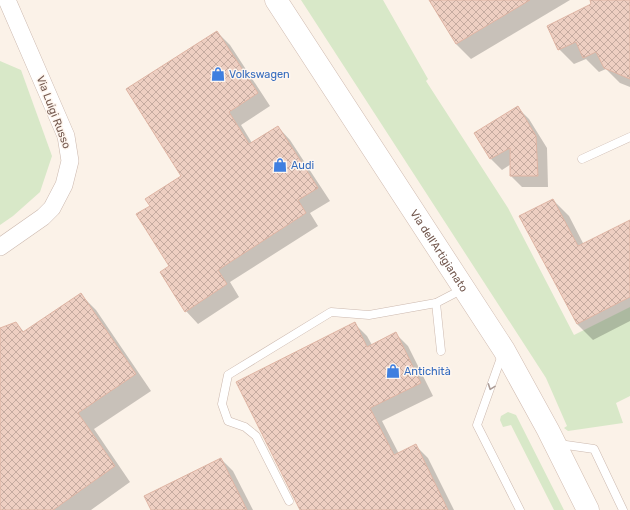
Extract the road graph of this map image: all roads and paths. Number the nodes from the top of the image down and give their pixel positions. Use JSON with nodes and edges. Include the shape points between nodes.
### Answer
{"nodes":[{"id":1,"x":7,"y":0,"type":"edge"},
{"id":2,"x":276,"y":0,"type":"edge"},
{"id":3,"x":630,"y":137,"type":"edge"},
{"id":4,"x":582,"y":159,"type":"dead end"},
{"id":5,"x":0,"y":247,"type":"edge"},
{"id":6,"x":464,"y":288,"type":"junction"},
{"id":7,"x":436,"y":303,"type":"junction"},
{"id":8,"x":504,"y":350,"type":"junction"},
{"id":9,"x":441,"y":351,"type":"dead end"},
{"id":10,"x":555,"y":443,"type":"junction"},
{"id":11,"x":289,"y":500,"type":"dead end"},
{"id":12,"x":520,"y":510,"type":"edge"},
{"id":13,"x":588,"y":510,"type":"edge"},
{"id":14,"x":623,"y":510,"type":"edge"}],
"edges":[{"from":1,"to":5,"type":"street","name":"Via Luigi Russo","via":[[66,136],[70,161],[64,186],[52,208]]},
{"from":2,"to":6,"type":"street","name":"Via dell'Artigianato"},
{"from":3,"to":4,"type":"lane"},
{"from":6,"to":7,"type":"lane"},
{"from":6,"to":8,"type":"street","name":"Via dell'Artigianato"},
{"from":7,"to":9,"type":"lane"},
{"from":7,"to":11,"type":"lane","via":[[369,315],[331,312],[228,375],[222,404],[228,421],[245,427],[256,436]]},
{"from":8,"to":10,"type":"street","name":"Via dell'Artigianato"},
{"from":8,"to":12,"type":"lane","one_way":true,"via":[[477,425]]},
{"from":10,"to":13,"type":"street","name":"Via dell'Artigianato"},
{"from":10,"to":14,"type":"lane","via":[[594,449]]}]}
